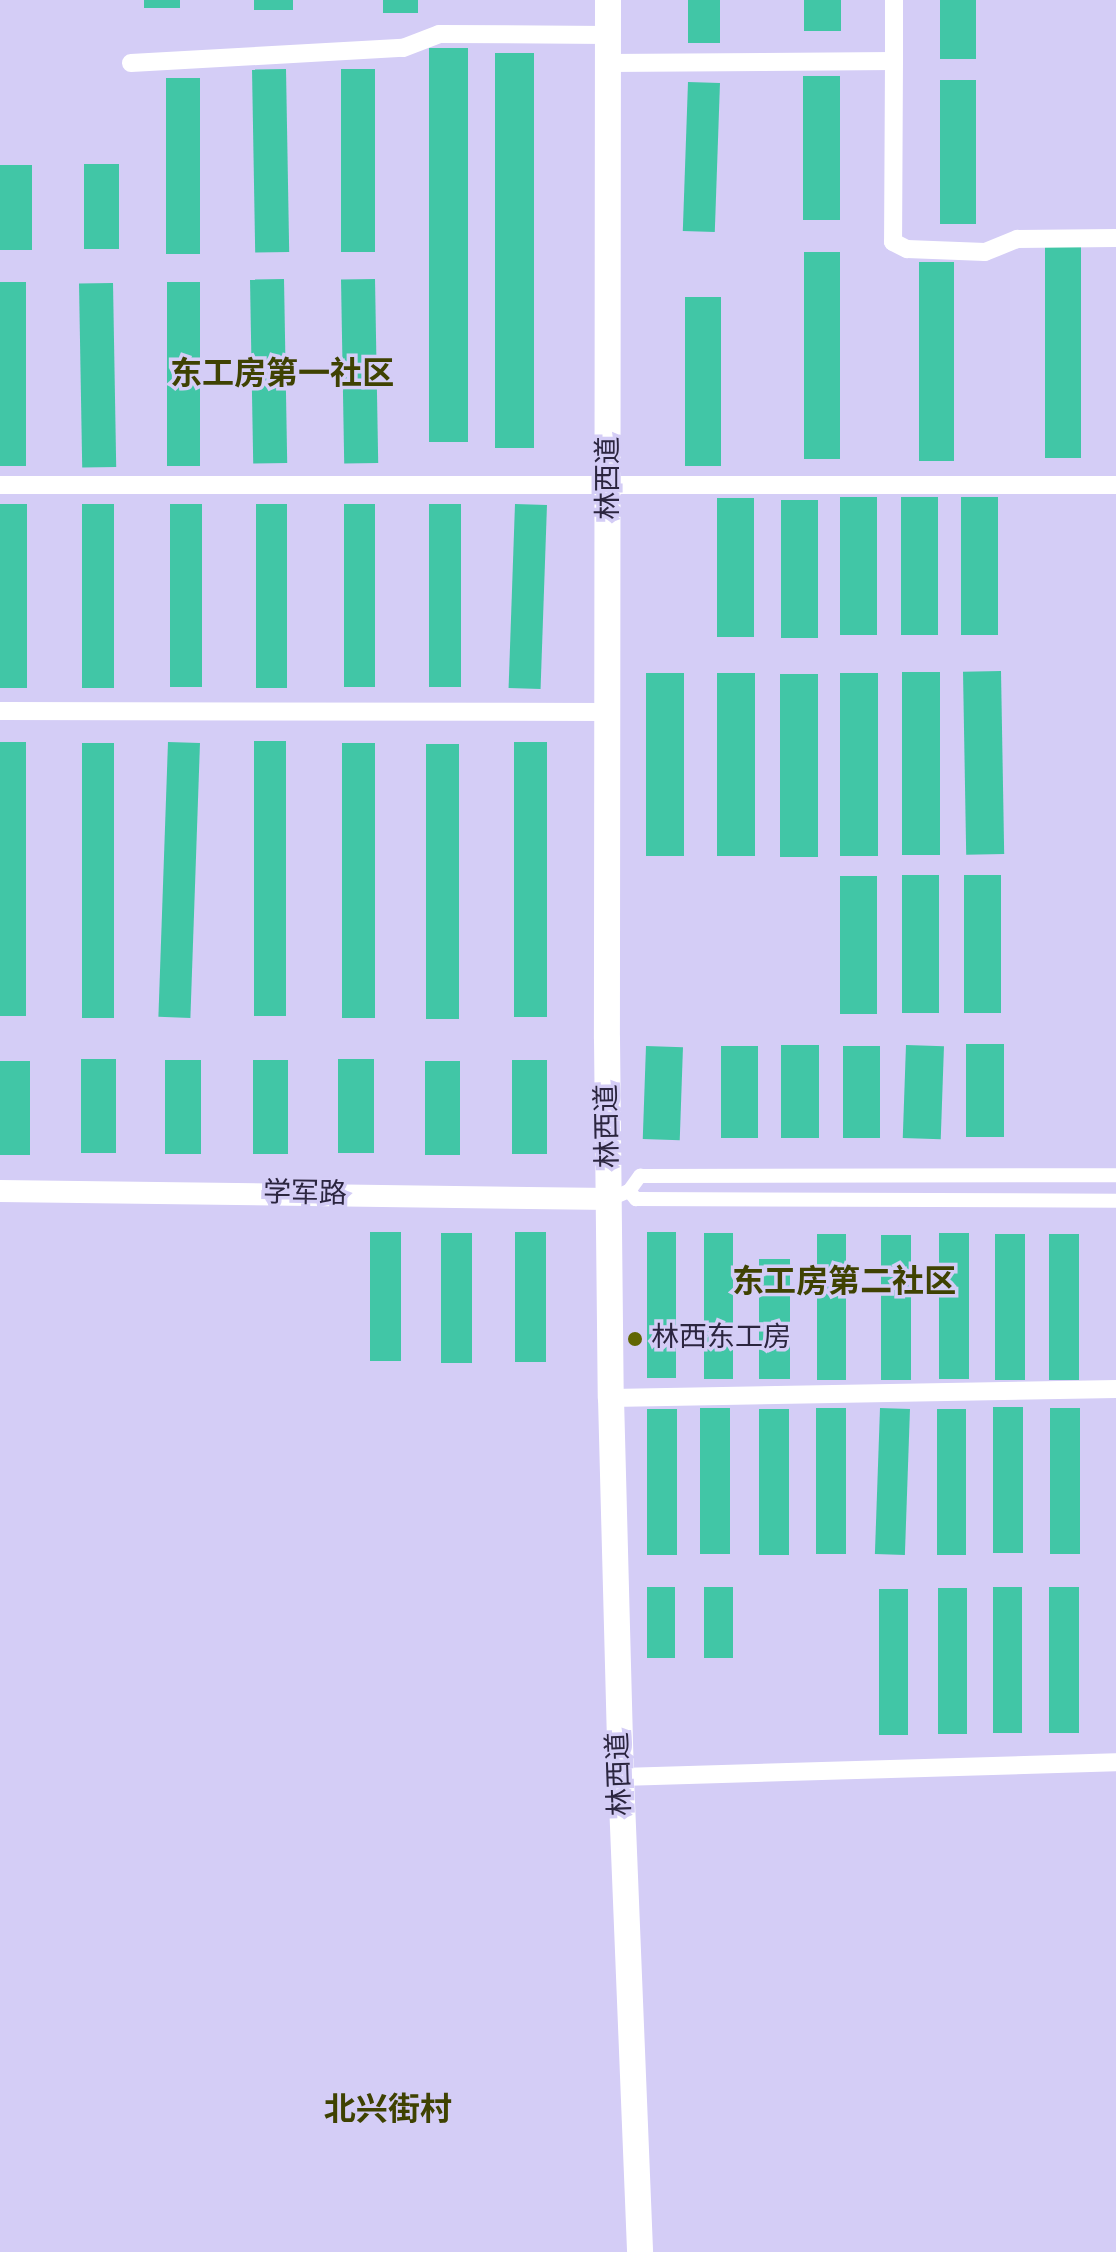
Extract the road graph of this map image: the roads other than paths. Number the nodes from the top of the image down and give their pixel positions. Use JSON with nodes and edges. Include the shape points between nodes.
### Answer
{"nodes":[{"id":1,"x":608,"y":0,"type":"edge"},
{"id":2,"x":894,"y":0,"type":"edge"},
{"id":3,"x":608,"y":35,"type":"junction"},
{"id":4,"x":894,"y":61,"type":"junction"},
{"id":5,"x":131,"y":63,"type":"dead end"},
{"id":6,"x":608,"y":63,"type":"junction"},
{"id":7,"x":1116,"y":238,"type":"edge"},
{"id":8,"x":0,"y":485,"type":"edge"},
{"id":9,"x":1116,"y":485,"type":"edge"},
{"id":10,"x":610,"y":487,"type":"junction"},
{"id":11,"x":0,"y":711,"type":"edge"},
{"id":12,"x":609,"y":712,"type":"junction"},
{"id":13,"x":1116,"y":1175,"type":"edge"},
{"id":14,"x":0,"y":1191,"type":"edge"},
{"id":15,"x":619,"y":1195,"type":"junction"},
{"id":16,"x":1116,"y":1201,"type":"edge"},
{"id":17,"x":1116,"y":1389,"type":"edge"},
{"id":18,"x":611,"y":1398,"type":"junction"},
{"id":19,"x":1116,"y":1762,"type":"edge"},
{"id":20,"x":621,"y":1777,"type":"junction"},
{"id":21,"x":640,"y":2252,"type":"edge"}],
"edges":[{"from":1,"to":3,"type":"main road","name":"林西道"},
{"from":2,"to":4,"type":"street"},
{"from":3,"to":5,"type":"street","via":[[439,34],[403,48]]},
{"from":3,"to":6,"type":"main road","name":"林西道"},
{"from":4,"to":6,"type":"street"},
{"from":4,"to":7,"type":"street","via":[[893,242],[907,249],[985,252],[1017,239]]},
{"from":6,"to":10,"type":"main road","name":"林西道"},
{"from":8,"to":10,"type":"street"},
{"from":9,"to":10,"type":"street"},
{"from":10,"to":12,"type":"main road","name":"林西道"},
{"from":11,"to":12,"type":"street"},
{"from":12,"to":15,"type":"main road","name":"林西道","via":[[607,1039]]},
{"from":13,"to":15,"type":"street","via":[[640,1176]]},
{"from":14,"to":15,"type":"street","name":"学军路"},
{"from":15,"to":16,"type":"street"},
{"from":15,"to":18,"type":"main road","name":"林西道"},
{"from":17,"to":18,"type":"street"},
{"from":18,"to":20,"type":"main road","name":"林西道"},
{"from":19,"to":20,"type":"street"},
{"from":20,"to":21,"type":"main road","name":"林西道"}]}
